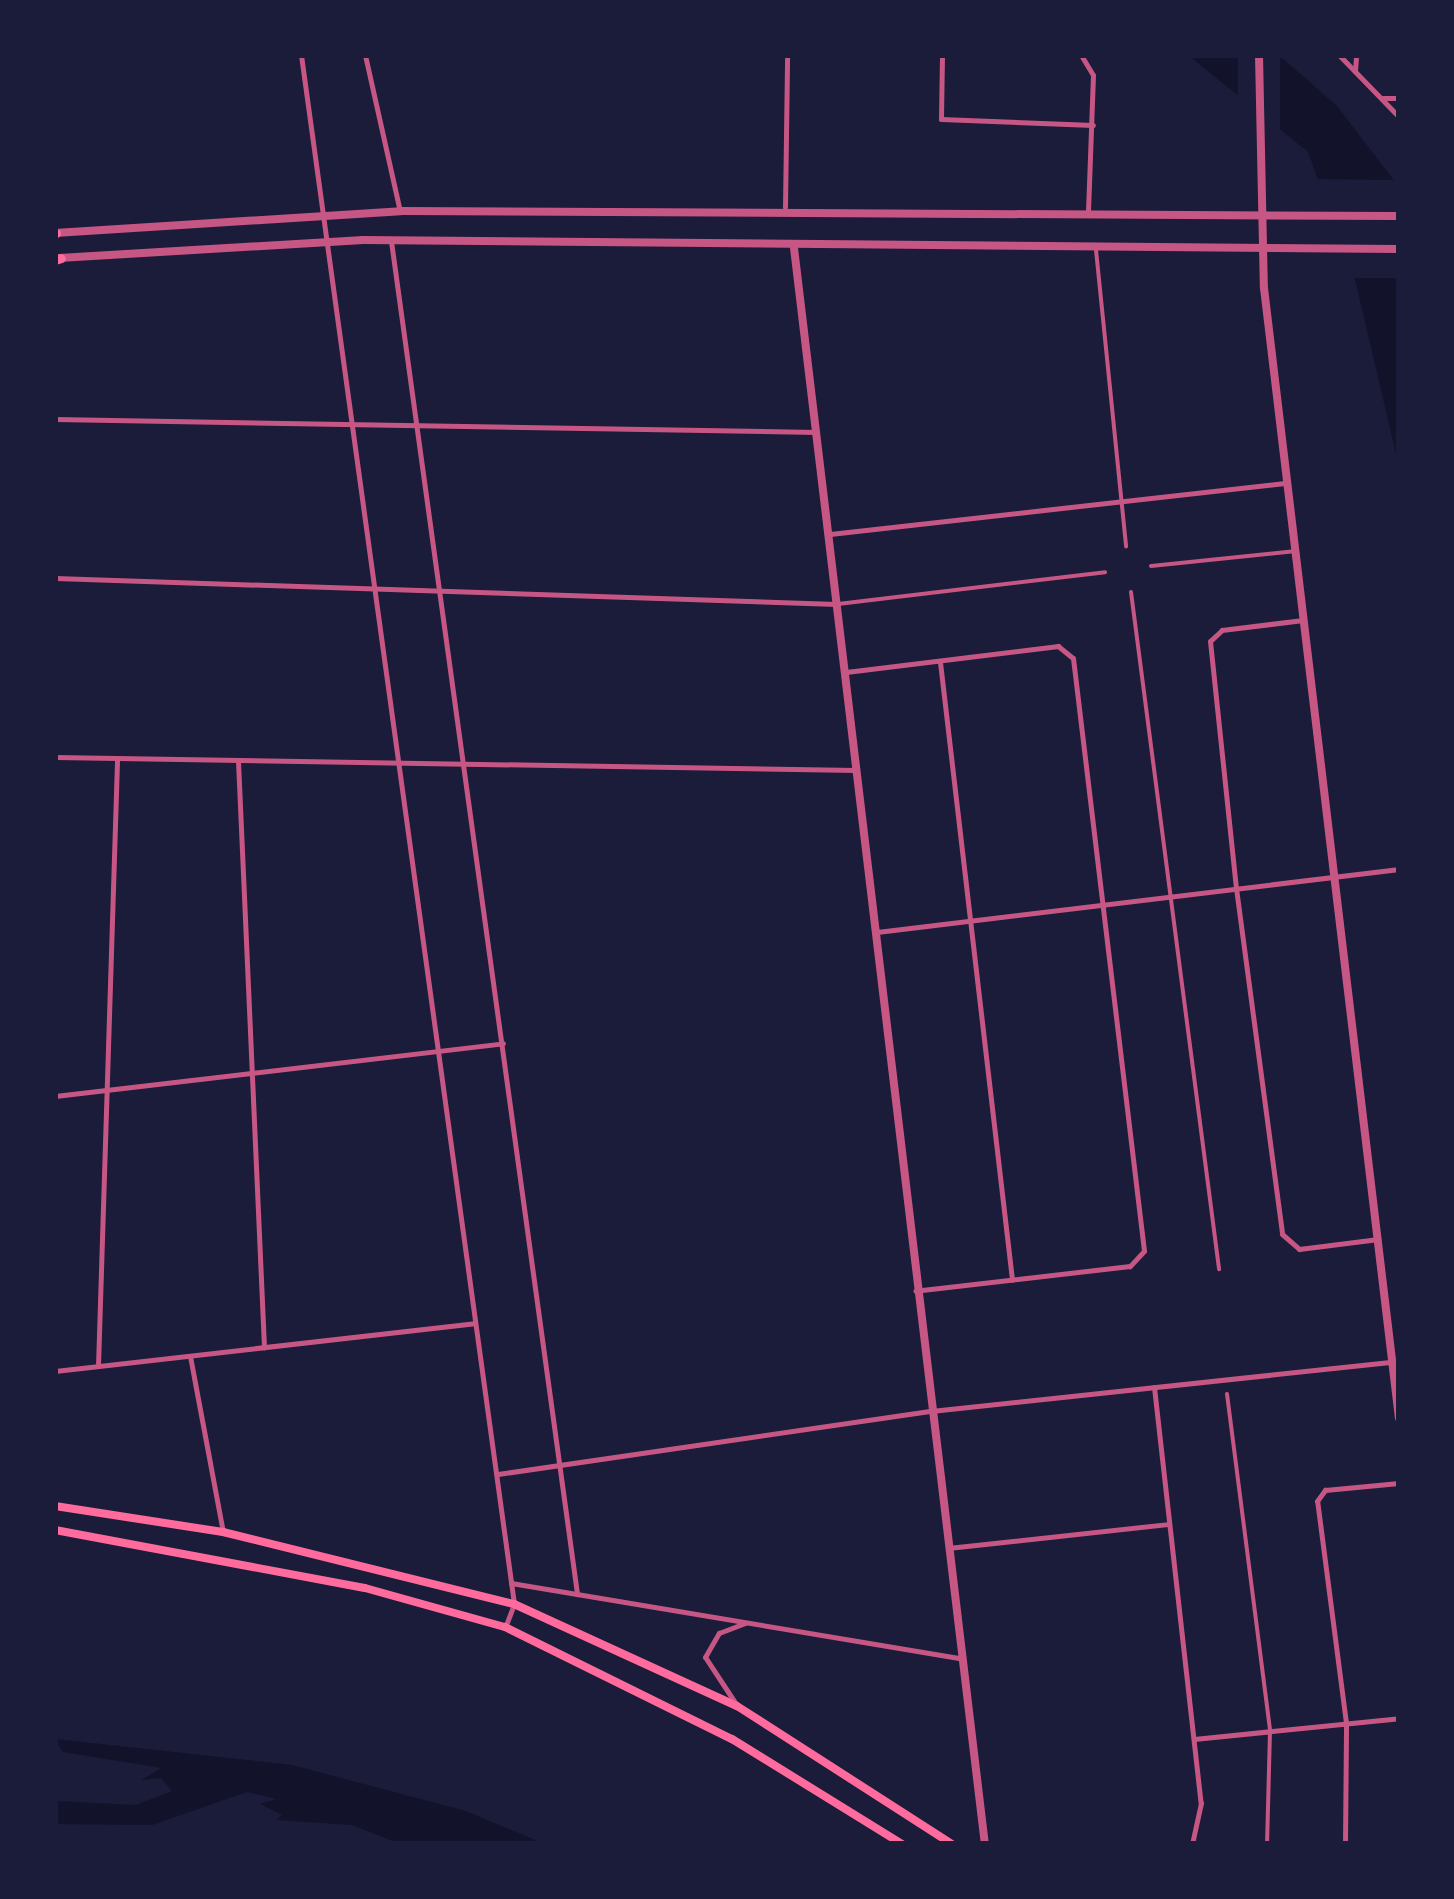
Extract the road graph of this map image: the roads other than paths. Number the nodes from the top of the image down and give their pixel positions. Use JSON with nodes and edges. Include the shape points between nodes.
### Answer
{"nodes":[{"id":1,"x":302,"y":55,"type":"edge"},
{"id":2,"x":365,"y":55,"type":"edge"},
{"id":3,"x":787,"y":55,"type":"edge"},
{"id":4,"x":942,"y":55,"type":"edge"},
{"id":5,"x":1082,"y":55,"type":"edge"},
{"id":6,"x":1260,"y":55,"type":"edge"},
{"id":7,"x":1339,"y":55,"type":"edge"},
{"id":8,"x":1356,"y":55,"type":"edge"},
{"id":9,"x":1355,"y":70,"type":"junction"},
{"id":10,"x":1383,"y":98,"type":"junction"},
{"id":11,"x":1399,"y":98,"type":"edge"},
{"id":12,"x":1399,"y":117,"type":"edge"},
{"id":13,"x":1092,"y":125,"type":"junction"},
{"id":14,"x":785,"y":207,"type":"junction"},
{"id":15,"x":400,"y":211,"type":"junction"},
{"id":16,"x":1088,"y":213,"type":"junction"},
{"id":17,"x":323,"y":214,"type":"junction"},
{"id":18,"x":1399,"y":216,"type":"edge"},
{"id":19,"x":1262,"y":217,"type":"junction"},
{"id":20,"x":55,"y":233,"type":"edge"},
{"id":21,"x":391,"y":240,"type":"junction"},
{"id":22,"x":327,"y":241,"type":"junction"},
{"id":23,"x":794,"y":248,"type":"junction"},
{"id":24,"x":1263,"y":248,"type":"junction"},
{"id":25,"x":1399,"y":248,"type":"edge"},
{"id":26,"x":1096,"y":250,"type":"junction"},
{"id":27,"x":57,"y":259,"type":"edge"},
{"id":28,"x":55,"y":419,"type":"edge"},
{"id":29,"x":352,"y":424,"type":"junction"},
{"id":30,"x":417,"y":426,"type":"junction"},
{"id":31,"x":817,"y":432,"type":"junction"},
{"id":32,"x":1287,"y":483,"type":"junction"},
{"id":33,"x":1121,"y":501,"type":"junction"},
{"id":34,"x":830,"y":534,"type":"junction"},
{"id":35,"x":1126,"y":546,"type":"dead end"},
{"id":36,"x":1296,"y":551,"type":"junction"},
{"id":37,"x":1151,"y":566,"type":"dead end"},
{"id":38,"x":1105,"y":572,"type":"dead end"},
{"id":39,"x":55,"y":578,"type":"edge"},
{"id":40,"x":375,"y":589,"type":"junction"},
{"id":41,"x":440,"y":592,"type":"junction"},
{"id":42,"x":1131,"y":592,"type":"dead end"},
{"id":43,"x":838,"y":604,"type":"junction"},
{"id":44,"x":1304,"y":620,"type":"junction"},
{"id":45,"x":940,"y":660,"type":"junction"},
{"id":46,"x":846,"y":672,"type":"junction"},
{"id":47,"x":55,"y":757,"type":"edge"},
{"id":48,"x":117,"y":758,"type":"junction"},
{"id":49,"x":238,"y":760,"type":"junction"},
{"id":50,"x":399,"y":763,"type":"junction"},
{"id":51,"x":464,"y":766,"type":"junction"},
{"id":52,"x":857,"y":770,"type":"junction"},
{"id":53,"x":1399,"y":869,"type":"edge"},
{"id":54,"x":1334,"y":878,"type":"junction"},
{"id":55,"x":1236,"y":888,"type":"junction"},
{"id":56,"x":1168,"y":897,"type":"junction"},
{"id":57,"x":1102,"y":904,"type":"junction"},
{"id":58,"x":970,"y":920,"type":"junction"},
{"id":59,"x":877,"y":932,"type":"junction"},
{"id":60,"x":502,"y":1043,"type":"junction"},
{"id":61,"x":439,"y":1053,"type":"junction"},
{"id":62,"x":252,"y":1073,"type":"junction"},
{"id":63,"x":107,"y":1088,"type":"junction"},
{"id":64,"x":55,"y":1096,"type":"edge"},
{"id":65,"x":1378,"y":1239,"type":"junction"},
{"id":66,"x":1219,"y":1269,"type":"dead end"},
{"id":67,"x":1012,"y":1280,"type":"junction"},
{"id":68,"x":915,"y":1291,"type":"junction"},
{"id":69,"x":476,"y":1322,"type":"junction"},
{"id":70,"x":264,"y":1347,"type":"junction"},
{"id":71,"x":190,"y":1356,"type":"junction"},
{"id":72,"x":1392,"y":1362,"type":"junction"},
{"id":73,"x":98,"y":1366,"type":"junction"},
{"id":74,"x":55,"y":1371,"type":"edge"},
{"id":75,"x":1154,"y":1388,"type":"junction"},
{"id":76,"x":1227,"y":1394,"type":"dead end"},
{"id":77,"x":931,"y":1412,"type":"junction"},
{"id":78,"x":1399,"y":1418,"type":"edge"},
{"id":79,"x":561,"y":1466,"type":"junction"},
{"id":80,"x":496,"y":1474,"type":"junction"},
{"id":81,"x":1399,"y":1483,"type":"edge"},
{"id":82,"x":55,"y":1506,"type":"edge"},
{"id":83,"x":1168,"y":1524,"type":"junction"},
{"id":84,"x":55,"y":1530,"type":"edge"},
{"id":85,"x":224,"y":1532,"type":"junction"},
{"id":86,"x":946,"y":1548,"type":"junction"},
{"id":87,"x":512,"y":1583,"type":"junction"},
{"id":88,"x":576,"y":1594,"type":"junction"},
{"id":89,"x":514,"y":1604,"type":"junction"},
{"id":90,"x":748,"y":1623,"type":"junction"},
{"id":91,"x":505,"y":1627,"type":"junction"},
{"id":92,"x":958,"y":1658,"type":"junction"},
{"id":93,"x":738,"y":1706,"type":"junction"},
{"id":94,"x":1399,"y":1718,"type":"edge"},
{"id":95,"x":1346,"y":1723,"type":"junction"},
{"id":96,"x":1270,"y":1731,"type":"junction"},
{"id":97,"x":1194,"y":1739,"type":"junction"},
{"id":98,"x":902,"y":1844,"type":"edge"},
{"id":99,"x":952,"y":1844,"type":"edge"},
{"id":100,"x":985,"y":1844,"type":"edge"},
{"id":101,"x":1192,"y":1844,"type":"edge"},
{"id":102,"x":1267,"y":1844,"type":"edge"},
{"id":103,"x":1345,"y":1844,"type":"edge"}],
"edges":[{"from":1,"to":17,"type":"street"},
{"from":2,"to":15,"type":"street","via":[[380,152]]},
{"from":3,"to":14,"type":"street"},
{"from":4,"to":13,"type":"street","via":[[941,119]]},
{"from":5,"to":13,"type":"street"},
{"from":6,"to":19,"type":"street"},
{"from":7,"to":9,"type":"street"},
{"from":8,"to":9,"type":"street"},
{"from":9,"to":10,"type":"street"},
{"from":10,"to":11,"type":"street"},
{"from":10,"to":12,"type":"street"},
{"from":13,"to":16,"type":"street"},
{"from":14,"to":15,"type":"street"},
{"from":14,"to":16,"type":"street"},
{"from":15,"to":17,"type":"street"},
{"from":16,"to":19,"type":"street"},
{"from":17,"to":20,"type":"street"},
{"from":17,"to":22,"type":"street"},
{"from":18,"to":19,"type":"street"},
{"from":19,"to":24,"type":"street"},
{"from":21,"to":22,"type":"street"},
{"from":21,"to":23,"type":"street"},
{"from":21,"to":30,"type":"street"},
{"from":22,"to":27,"type":"street"},
{"from":22,"to":29,"type":"street"},
{"from":23,"to":26,"type":"street"},
{"from":23,"to":31,"type":"street"},
{"from":24,"to":25,"type":"street"},
{"from":24,"to":26,"type":"street"},
{"from":24,"to":32,"type":"street"},
{"from":26,"to":33,"type":"street"},
{"from":28,"to":29,"type":"street"},
{"from":29,"to":30,"type":"street"},
{"from":29,"to":40,"type":"street"},
{"from":30,"to":31,"type":"street"},
{"from":30,"to":41,"type":"street"},
{"from":31,"to":34,"type":"street"},
{"from":32,"to":33,"type":"street"},
{"from":32,"to":36,"type":"street"},
{"from":33,"to":34,"type":"street"},
{"from":33,"to":35,"type":"street"},
{"from":34,"to":43,"type":"street"},
{"from":36,"to":37,"type":"street"},
{"from":36,"to":44,"type":"street"},
{"from":38,"to":43,"type":"street"},
{"from":39,"to":40,"type":"street"},
{"from":40,"to":41,"type":"street"},
{"from":40,"to":50,"type":"street"},
{"from":41,"to":43,"type":"street"},
{"from":41,"to":51,"type":"street"},
{"from":42,"to":56,"type":"street"},
{"from":43,"to":46,"type":"street"},
{"from":44,"to":54,"type":"street"},
{"from":44,"to":55,"type":"street","via":[[1222,630],[1210,641]]},
{"from":45,"to":46,"type":"street"},
{"from":45,"to":57,"type":"street","via":[[1068,651]]},
{"from":45,"to":58,"type":"street"},
{"from":46,"to":52,"type":"street"},
{"from":47,"to":48,"type":"street"},
{"from":48,"to":49,"type":"street"},
{"from":48,"to":63,"type":"street"},
{"from":49,"to":50,"type":"street"},
{"from":49,"to":62,"type":"street"},
{"from":50,"to":51,"type":"street"},
{"from":50,"to":61,"type":"street"},
{"from":51,"to":52,"type":"street"},
{"from":51,"to":60,"type":"street"},
{"from":52,"to":59,"type":"street"},
{"from":53,"to":54,"type":"street"},
{"from":54,"to":55,"type":"street"},
{"from":54,"to":65,"type":"street"},
{"from":55,"to":56,"type":"street"},
{"from":55,"to":65,"type":"street","via":[[1282,1234],[1299,1249]]},
{"from":56,"to":57,"type":"street"},
{"from":56,"to":66,"type":"street"},
{"from":57,"to":58,"type":"street"},
{"from":57,"to":67,"type":"street","via":[[1144,1251],[1130,1266]]},
{"from":58,"to":59,"type":"street"},
{"from":58,"to":67,"type":"street"},
{"from":59,"to":68,"type":"street"},
{"from":60,"to":61,"type":"street"},
{"from":60,"to":79,"type":"street"},
{"from":61,"to":62,"type":"street"},
{"from":61,"to":69,"type":"street"},
{"from":62,"to":63,"type":"street"},
{"from":62,"to":70,"type":"street"},
{"from":63,"to":64,"type":"street"},
{"from":63,"to":73,"type":"street"},
{"from":65,"to":72,"type":"street"},
{"from":67,"to":68,"type":"street"},
{"from":68,"to":77,"type":"street"},
{"from":69,"to":70,"type":"street"},
{"from":69,"to":80,"type":"street"},
{"from":70,"to":71,"type":"street"},
{"from":71,"to":73,"type":"street"},
{"from":71,"to":85,"type":"street"},
{"from":72,"to":75,"type":"street"},
{"from":72,"to":78,"type":"street"},
{"from":73,"to":74,"type":"street"},
{"from":75,"to":77,"type":"street"},
{"from":75,"to":83,"type":"street"},
{"from":76,"to":96,"type":"street"},
{"from":77,"to":79,"type":"street"},
{"from":77,"to":86,"type":"street"},
{"from":79,"to":80,"type":"street"},
{"from":79,"to":88,"type":"street"},
{"from":80,"to":87,"type":"street"},
{"from":81,"to":95,"type":"street","via":[[1324,1490],[1317,1502]]},
{"from":82,"to":85,"type":"main road"},
{"from":83,"to":86,"type":"street"},
{"from":83,"to":97,"type":"street"},
{"from":84,"to":91,"type":"main road","via":[[365,1588]]},
{"from":85,"to":89,"type":"main road"},
{"from":86,"to":92,"type":"street"},
{"from":87,"to":88,"type":"street"},
{"from":87,"to":89,"type":"street"},
{"from":88,"to":90,"type":"street"},
{"from":89,"to":91,"type":"street"},
{"from":89,"to":93,"type":"main road"},
{"from":90,"to":92,"type":"street"},
{"from":90,"to":93,"type":"street","via":[[719,1633],[705,1657]]},
{"from":91,"to":98,"type":"main road","via":[[732,1739]]},
{"from":92,"to":100,"type":"street"},
{"from":93,"to":99,"type":"main road"},
{"from":94,"to":95,"type":"street"},
{"from":95,"to":96,"type":"street"},
{"from":95,"to":103,"type":"street"},
{"from":96,"to":97,"type":"street"},
{"from":96,"to":102,"type":"street"},
{"from":97,"to":101,"type":"street","via":[[1201,1803]]}]}
